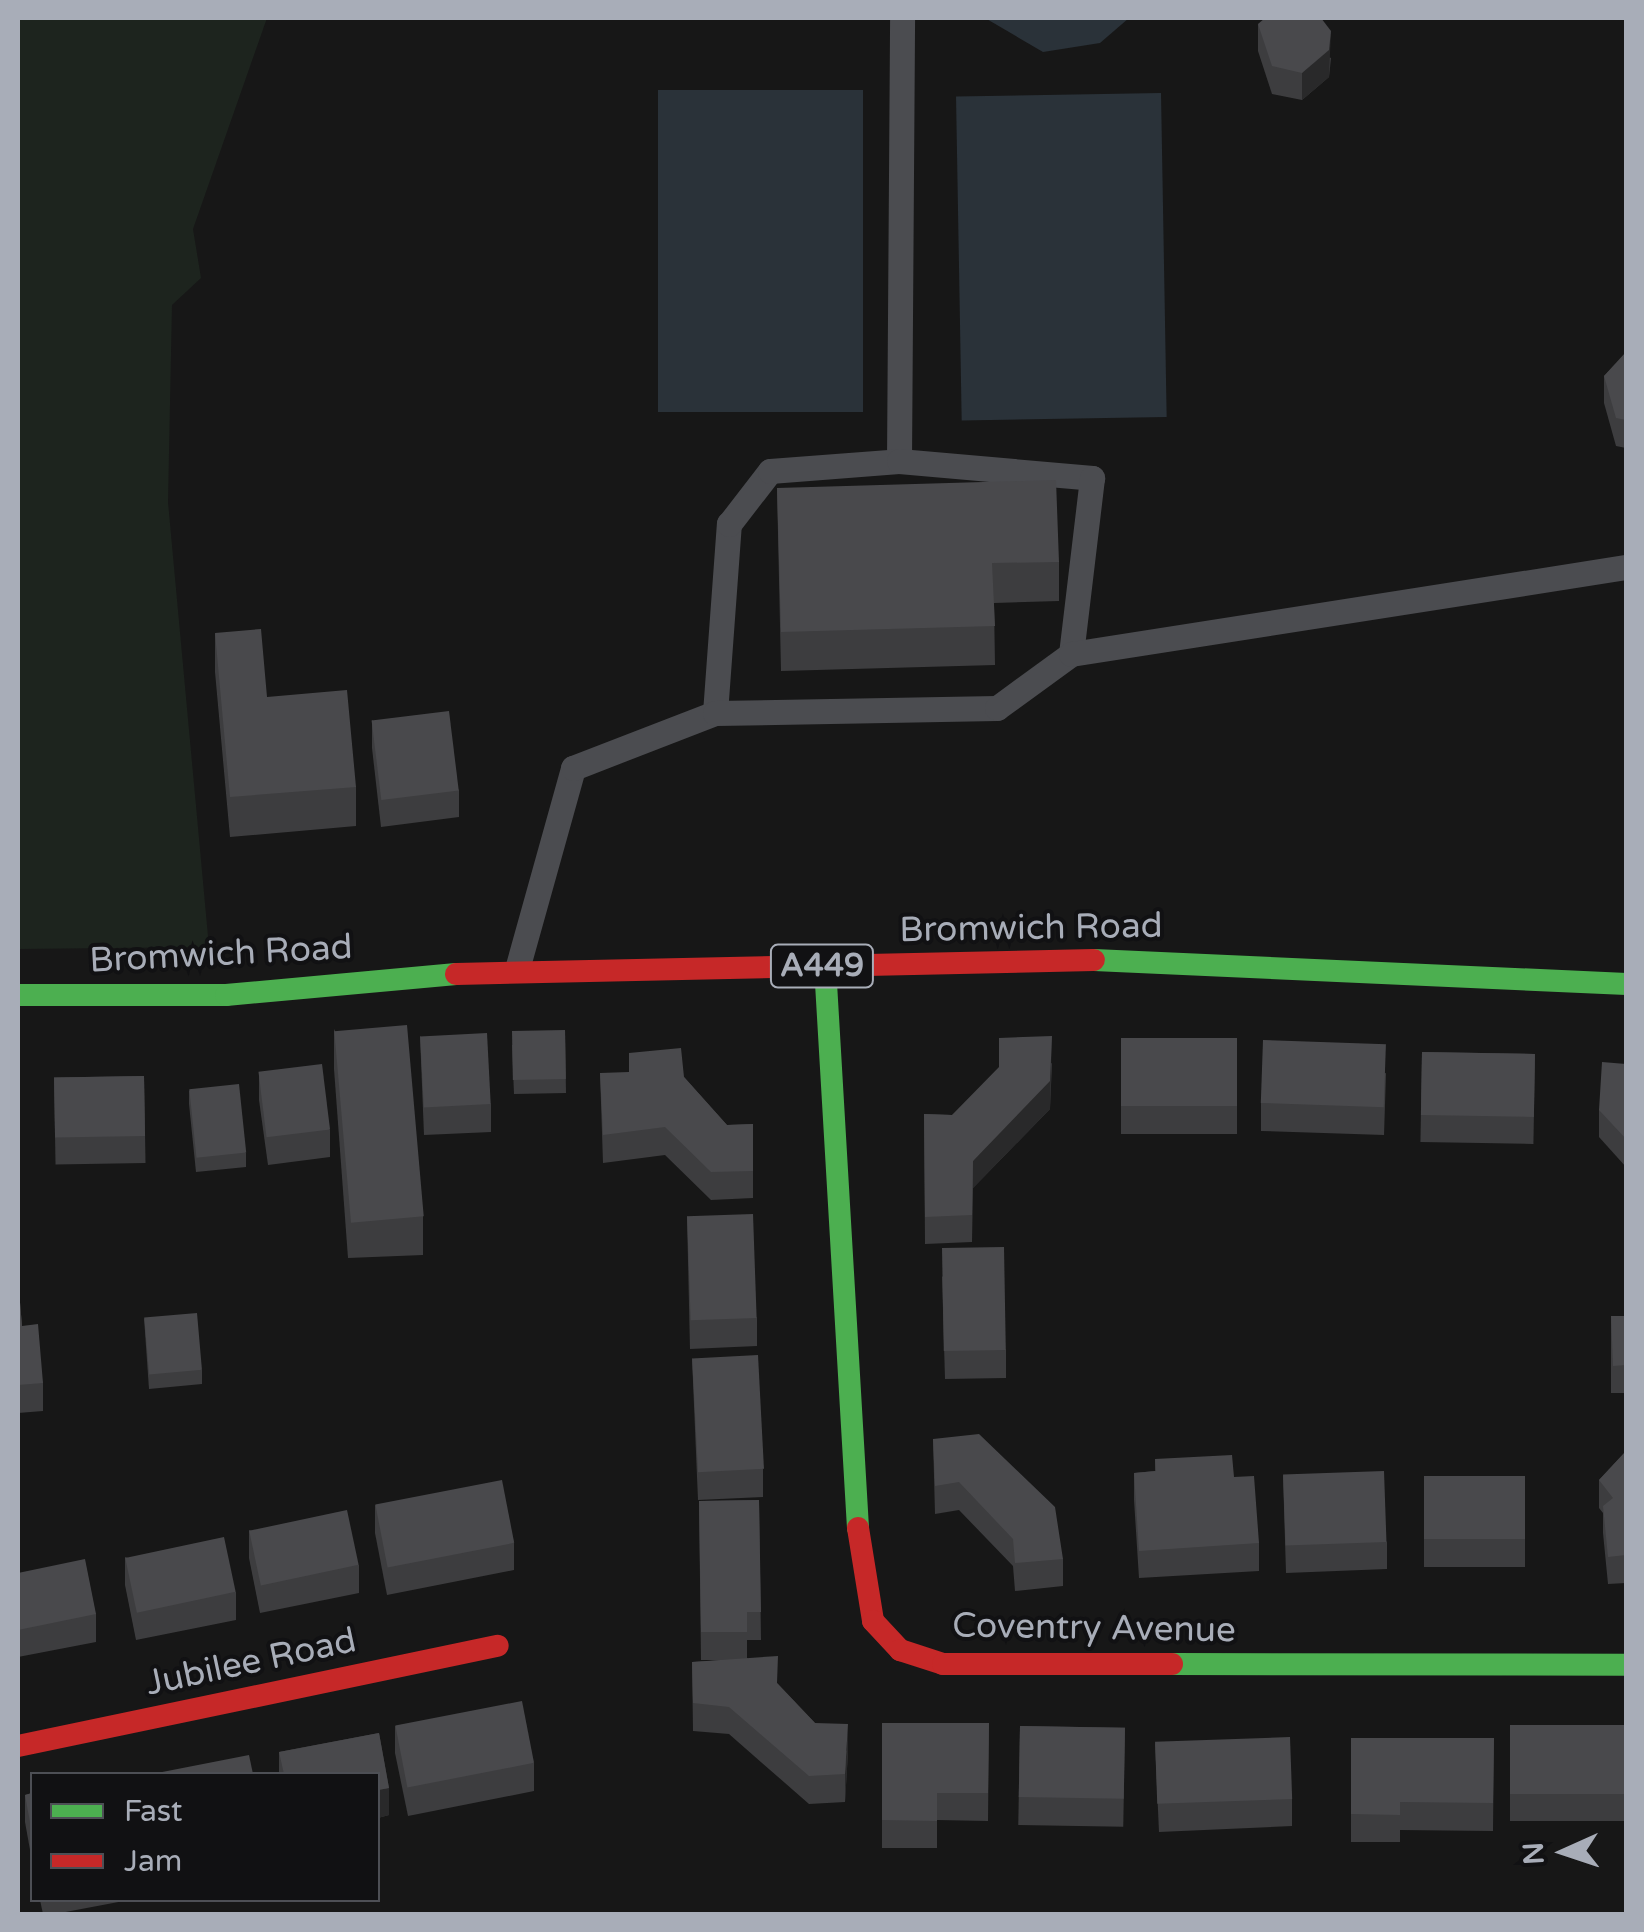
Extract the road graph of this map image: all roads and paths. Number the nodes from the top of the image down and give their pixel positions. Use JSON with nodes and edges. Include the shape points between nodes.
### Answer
{"nodes":[{"id":1,"x":902,"y":18,"type":"edge"},
{"id":2,"x":900,"y":461,"type":"junction"},
{"id":3,"x":1626,"y":567,"type":"edge"},
{"id":4,"x":1071,"y":654,"type":"junction"},
{"id":5,"x":715,"y":713,"type":"junction"},
{"id":6,"x":825,"y":966,"type":"junction"},
{"id":7,"x":517,"y":969,"type":"junction"},
{"id":8,"x":1626,"y":984,"type":"edge"},
{"id":9,"x":18,"y":995,"type":"edge"},
{"id":10,"x":498,"y":1646,"type":"dead end"},
{"id":11,"x":1626,"y":1665,"type":"edge"},
{"id":12,"x":18,"y":1746,"type":"edge"}],
"edges":[{"from":1,"to":2,"type":"lane"},
{"from":2,"to":4,"type":"lane","via":[[1092,478]]},
{"from":2,"to":5,"type":"lane","via":[[770,471],[729,524]]},
{"from":3,"to":4,"type":"lane"},
{"from":4,"to":5,"type":"lane","via":[[997,708]]},
{"from":5,"to":7,"type":"lane","via":[[573,768]]},
{"from":6,"to":7,"type":"street","name":"Bromwich Road","number":"A449"},
{"from":6,"to":8,"type":"street","name":"Bromwich Road","number":"A449","via":[[1143,959]]},
{"from":6,"to":11,"type":"street","name":"Coventry Avenue","via":[[861,1574],[873,1621],[900,1650],[944,1664]]},
{"from":7,"to":9,"type":"street","name":"Bromwich Road","number":"A449","via":[[226,996]]},
{"from":10,"to":12,"type":"street","name":"Jubilee Road"}]}
